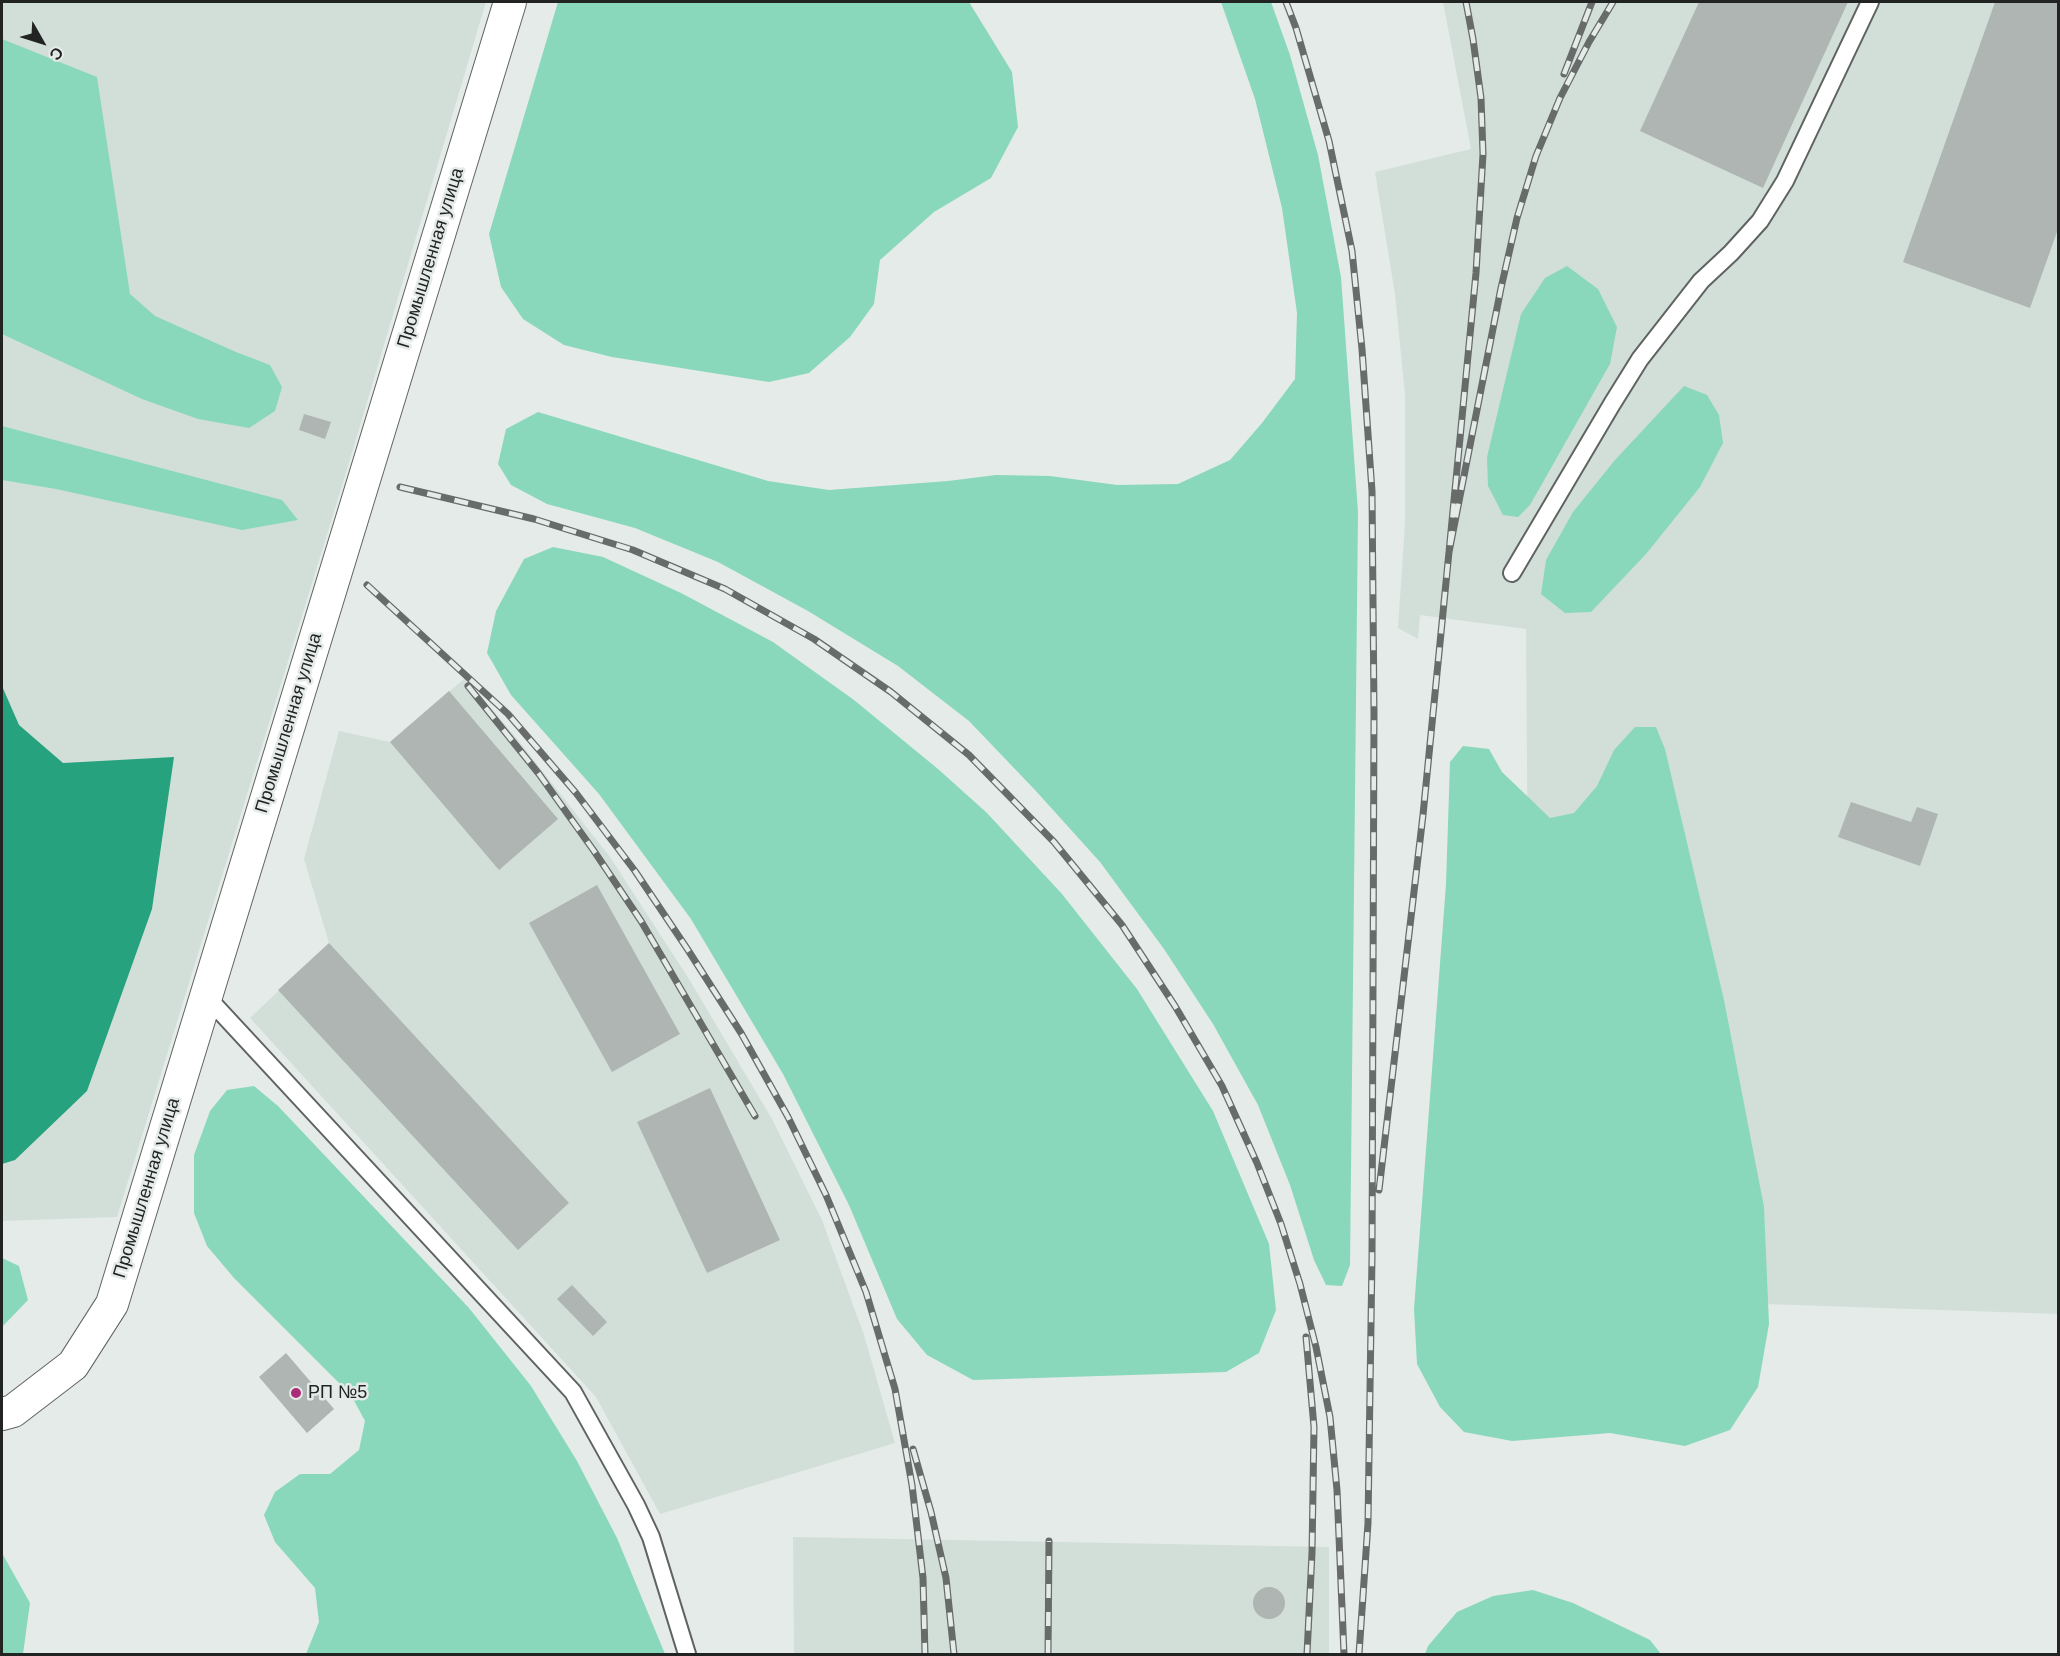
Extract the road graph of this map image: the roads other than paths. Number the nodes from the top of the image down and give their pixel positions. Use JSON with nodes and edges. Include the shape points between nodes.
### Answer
{"nodes":[{"id":1,"x":510,"y":2,"type":"edge"},
{"id":2,"x":1870,"y":2,"type":"edge"},
{"id":3,"x":1512,"y":573,"type":"dead end"},
{"id":4,"x":206,"y":996,"type":"junction"},
{"id":5,"x":7,"y":1412,"type":"edge"},
{"id":6,"x":687,"y":1654,"type":"edge"}],
"edges":[{"from":1,"to":4,"type":"street","name":"Промышленная улица"},
{"from":2,"to":3,"type":"lane","via":[[1779,191],[1760,221],[1701,281],[1640,359]]},
{"from":4,"to":5,"type":"street","name":"Промышленная улица","via":[[112,1304],[73,1365]]},
{"from":4,"to":6,"type":"lane","via":[[573,1392],[651,1537]]}]}
